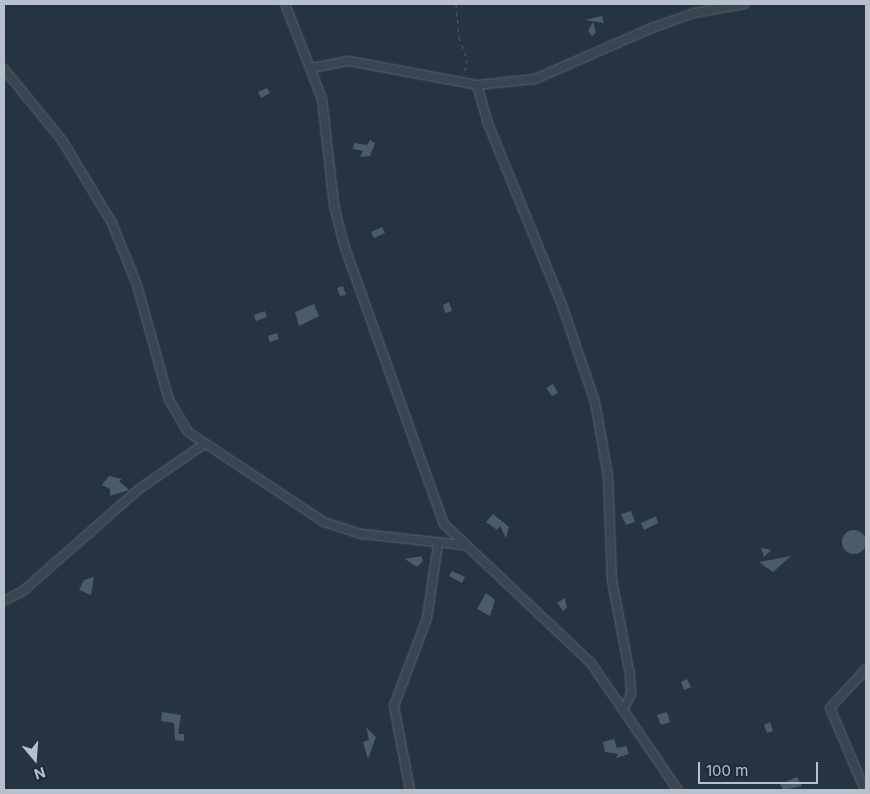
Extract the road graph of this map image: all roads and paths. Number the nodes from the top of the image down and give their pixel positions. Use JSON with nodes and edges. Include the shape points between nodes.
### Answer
{"nodes":[{"id":1,"x":285,"y":4,"type":"edge"},
{"id":2,"x":456,"y":4,"type":"edge"},
{"id":3,"x":744,"y":4,"type":"edge"},
{"id":4,"x":312,"y":68,"type":"junction"},
{"id":5,"x":4,"y":69,"type":"edge"},
{"id":6,"x":463,"y":80,"type":"junction"},
{"id":7,"x":477,"y":85,"type":"junction"},
{"id":8,"x":203,"y":445,"type":"junction"},
{"id":9,"x":438,"y":544,"type":"junction"},
{"id":10,"x":464,"y":545,"type":"junction"},
{"id":11,"x":6,"y":600,"type":"dead end"},
{"id":12,"x":866,"y":669,"type":"edge"},
{"id":13,"x":624,"y":708,"type":"junction"},
{"id":14,"x":410,"y":790,"type":"edge"},
{"id":15,"x":678,"y":790,"type":"edge"},
{"id":16,"x":865,"y":790,"type":"edge"}],
"edges":[{"from":1,"to":4,"type":"street"},
{"from":2,"to":6,"type":"path","via":[[459,37],[468,59]]},
{"from":3,"to":7,"type":"street","via":[[652,28],[535,79]]},
{"from":4,"to":6,"type":"street","via":[[349,61]]},
{"from":4,"to":10,"type":"street","via":[[322,99],[334,205],[344,245],[437,510]]},
{"from":5,"to":8,"type":"street","via":[[62,140],[103,205],[136,285],[169,400],[188,432]]},
{"from":6,"to":7,"type":"street"},
{"from":7,"to":13,"type":"street","via":[[487,121],[562,305],[595,402],[608,476],[612,580],[630,675],[630,694]]},
{"from":8,"to":9,"type":"street","via":[[324,522],[362,534]]},
{"from":8,"to":11,"type":"street","via":[[139,489],[23,591]]},
{"from":9,"to":10,"type":"street"},
{"from":9,"to":14,"type":"street","via":[[427,618],[394,706]]},
{"from":10,"to":13,"type":"street","via":[[499,573],[591,663]]},
{"from":12,"to":16,"type":"street","via":[[830,708]]},
{"from":13,"to":15,"type":"street"}]}
